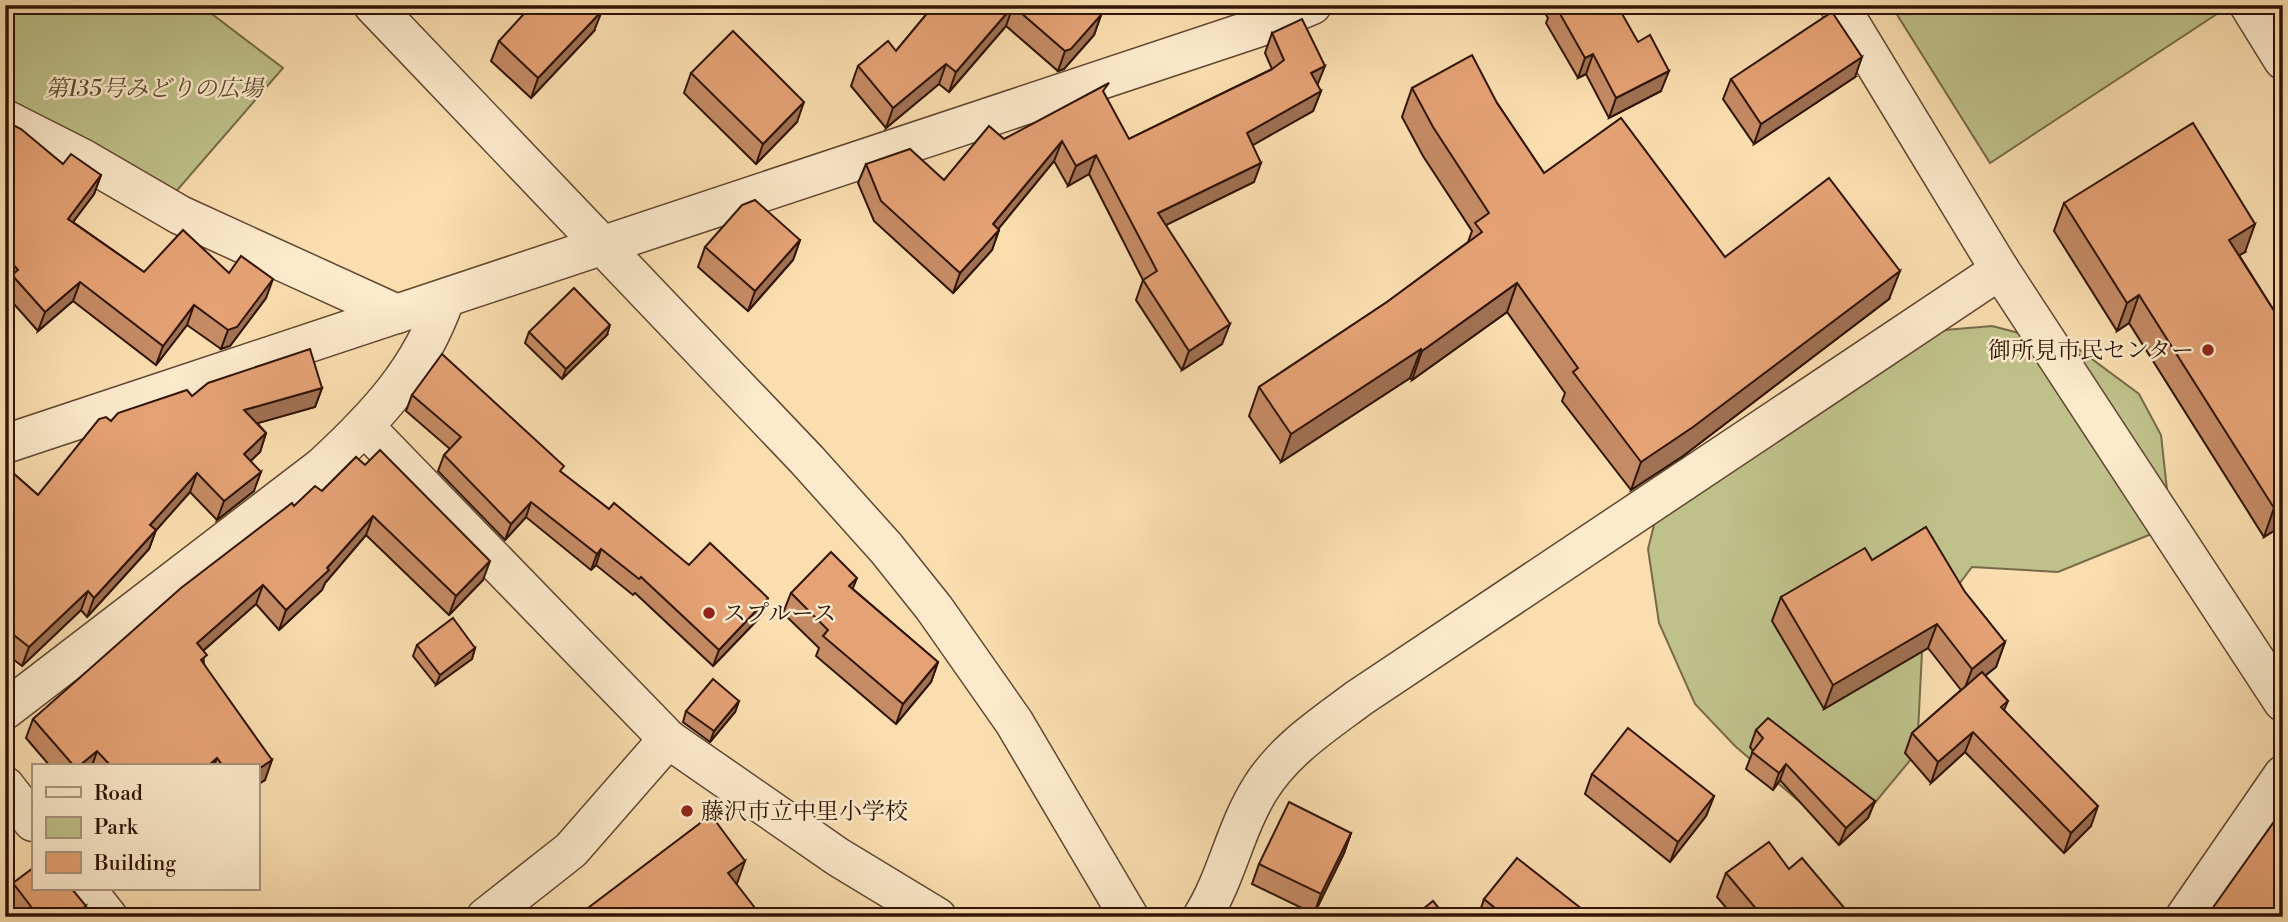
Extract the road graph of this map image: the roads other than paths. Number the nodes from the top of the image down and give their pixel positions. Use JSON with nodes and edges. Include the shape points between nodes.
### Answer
{"nodes":[{"id":1,"x":373,"y":5,"type":"edge"},
{"id":2,"x":1312,"y":5,"type":"edge"},
{"id":3,"x":1839,"y":5,"type":"edge"},
{"id":4,"x":2249,"y":5,"type":"edge"},
{"id":5,"x":2283,"y":60,"type":"edge"},
{"id":6,"x":5,"y":119,"type":"edge"},
{"id":7,"x":600,"y":246,"type":"junction"},
{"id":8,"x":2000,"y":270,"type":"junction"},
{"id":9,"x":445,"y":299,"type":"junction"},
{"id":10,"x":397,"y":314,"type":"junction"},
{"id":11,"x":365,"y":427,"type":"junction"},
{"id":12,"x":5,"y":444,"type":"edge"},
{"id":13,"x":2283,"y":702,"type":"edge"},
{"id":14,"x":5,"y":710,"type":"edge"},
{"id":15,"x":668,"y":739,"type":"junction"},
{"id":16,"x":2283,"y":775,"type":"edge"},
{"id":17,"x":5,"y":786,"type":"edge"},
{"id":18,"x":32,"y":821,"type":"edge"},
{"id":19,"x":87,"y":890,"type":"edge"},
{"id":20,"x":108,"y":917,"type":"edge"},
{"id":21,"x":486,"y":917,"type":"edge"},
{"id":22,"x":937,"y":917,"type":"edge"},
{"id":23,"x":1129,"y":917,"type":"edge"},
{"id":24,"x":1202,"y":917,"type":"edge"},
{"id":25,"x":2185,"y":917,"type":"edge"}],
"edges":[{"from":1,"to":7,"type":"street"},
{"from":2,"to":7,"type":"street","via":[[1257,28]]},
{"from":3,"to":8,"type":"street"},
{"from":4,"to":5,"type":"street"},
{"from":6,"to":10,"type":"street","via":[[180,215]]},
{"from":7,"to":9,"type":"street"},
{"from":7,"to":23,"type":"street","via":[[807,460],[934,608],[1014,722]]},
{"from":8,"to":13,"type":"street"},
{"from":8,"to":24,"type":"street","via":[[1303,740],[1258,791]]},
{"from":9,"to":10,"type":"street"},
{"from":9,"to":11,"type":"street","via":[[413,369]]},
{"from":10,"to":12,"type":"street"},
{"from":11,"to":14,"type":"street","via":[[323,466]]},
{"from":11,"to":15,"type":"street"},
{"from":15,"to":21,"type":"street","via":[[571,850]]},
{"from":15,"to":22,"type":"street","via":[[838,857]]},
{"from":16,"to":25,"type":"street"},
{"from":17,"to":18,"type":"street"},
{"from":19,"to":20,"type":"street"}]}
